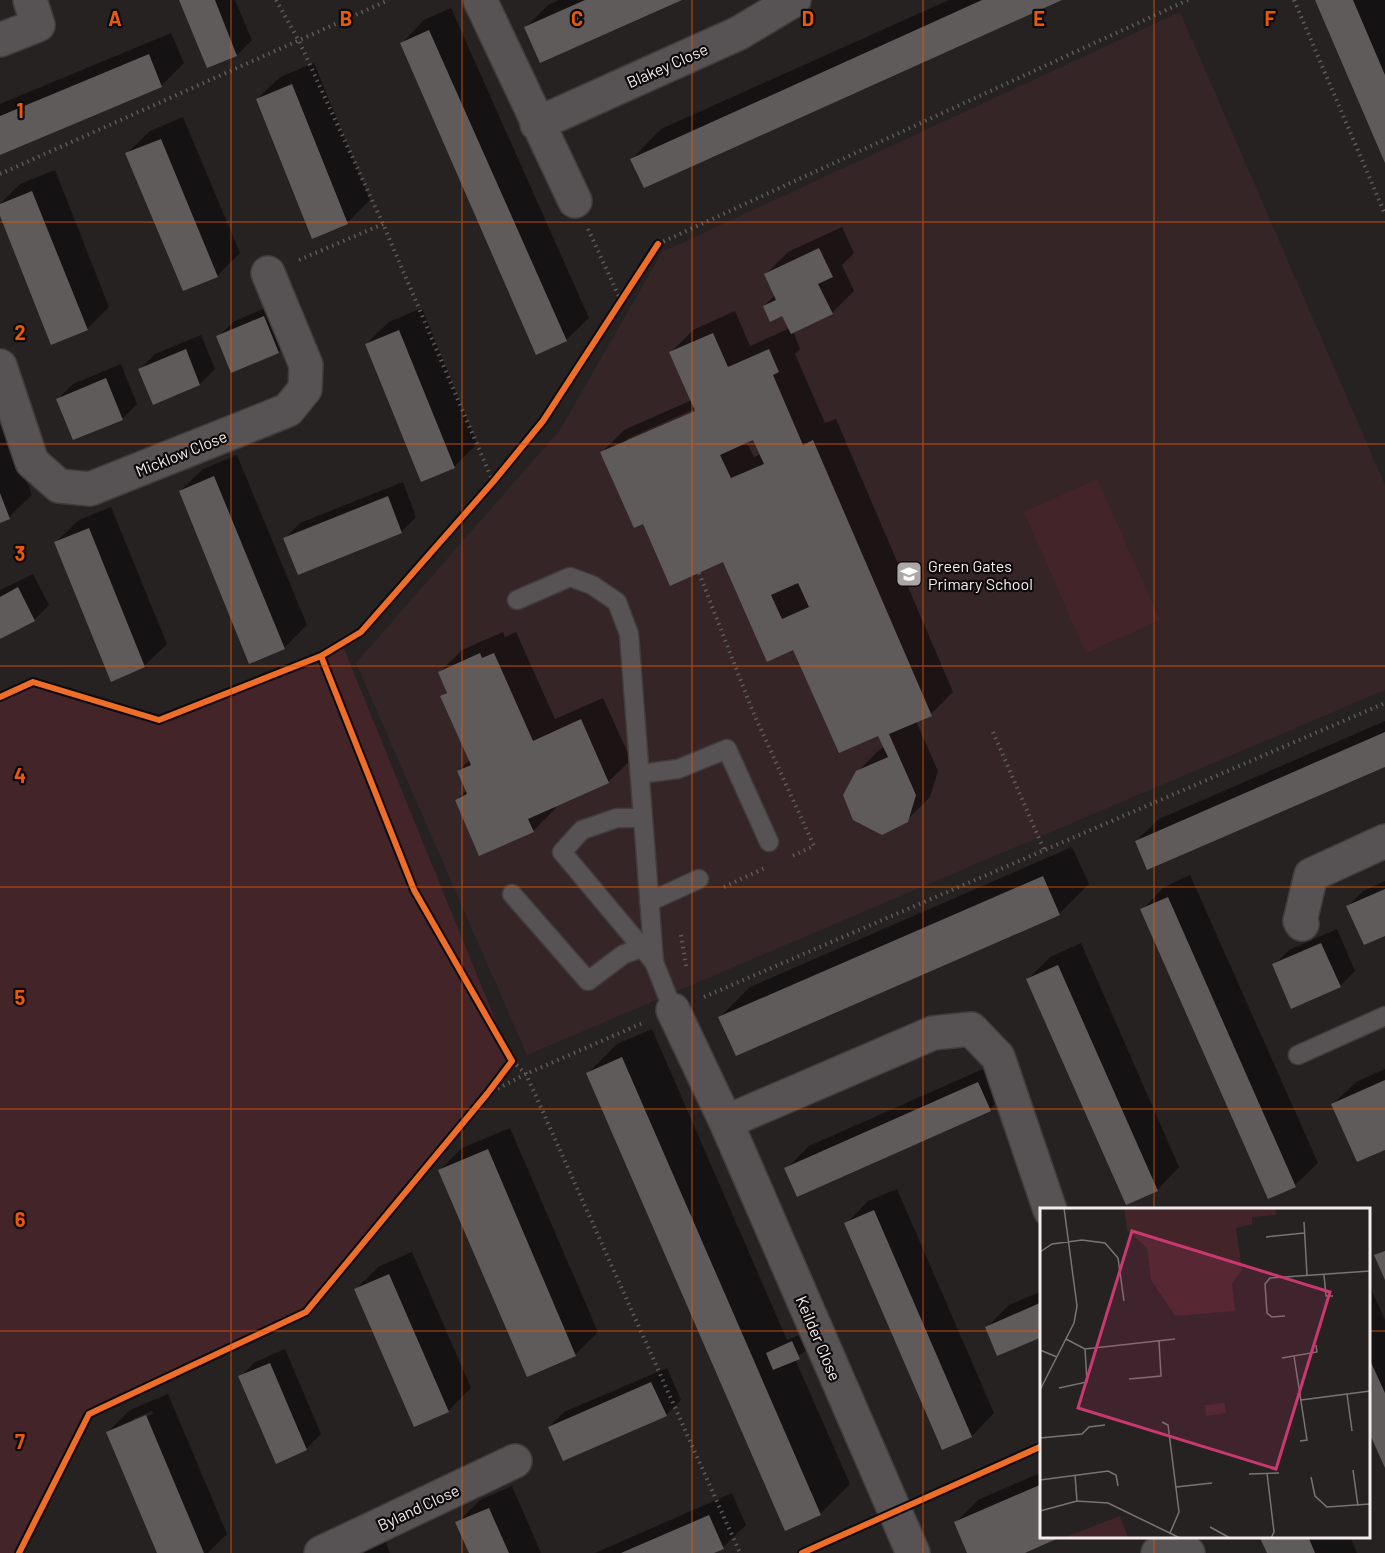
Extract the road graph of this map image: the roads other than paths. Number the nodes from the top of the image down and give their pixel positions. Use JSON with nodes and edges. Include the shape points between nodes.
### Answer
{"nodes":[{"id":1,"x":30,"y":0,"type":"edge"},
{"id":2,"x":480,"y":0,"type":"edge"},
{"id":3,"x":794,"y":0,"type":"edge"},
{"id":4,"x":0,"y":40,"type":"edge"},
{"id":5,"x":537,"y":123,"type":"junction"},
{"id":6,"x":575,"y":201,"type":"road end"},
{"id":7,"x":268,"y":273,"type":"road end"},
{"id":8,"x":0,"y":366,"type":"edge"},
{"id":9,"x":517,"y":600,"type":"dead end"},
{"id":10,"x":640,"y":774,"type":"junction"},
{"id":11,"x":643,"y":818,"type":"junction"},
{"id":12,"x":1385,"y":841,"type":"edge"},
{"id":13,"x":769,"y":842,"type":"dead end"},
{"id":14,"x":699,"y":879,"type":"dead end"},
{"id":15,"x":512,"y":894,"type":"dead end"},
{"id":16,"x":649,"y":902,"type":"junction"},
{"id":17,"x":1302,"y":924,"type":"dead end"},
{"id":18,"x":648,"y":955,"type":"junction"},
{"id":19,"x":673,"y":1010,"type":"joint"},
{"id":20,"x":1385,"y":1016,"type":"edge"},
{"id":21,"x":1298,"y":1055,"type":"dead end"},
{"id":22,"x":726,"y":1122,"type":"junction"},
{"id":23,"x":1050,"y":1208,"type":"edge"},
{"id":24,"x":516,"y":1461,"type":"dead end"},
{"id":25,"x":321,"y":1553,"type":"edge"},
{"id":26,"x":913,"y":1553,"type":"edge"},
{"id":27,"x":1158,"y":1553,"type":"edge"},
{"id":28,"x":1188,"y":1553,"type":"edge"}],
"edges":[{"from":1,"to":4,"type":"street","via":[[38,25]]},
{"from":2,"to":5,"type":"street"},
{"from":3,"to":5,"type":"street","name":"Blakey Close","via":[[738,33]]},
{"from":5,"to":6,"type":"street"},
{"from":7,"to":8,"type":"street","name":"Micklow Close","via":[[306,365],[305,389],[288,410],[90,489],[59,486],[32,462]]},
{"from":9,"to":10,"type":"lane","via":[[570,577],[592,585],[617,602],[629,633]]},
{"from":10,"to":11,"type":"lane"},
{"from":10,"to":13,"type":"lane","via":[[678,769],[727,749]]},
{"from":11,"to":16,"type":"lane"},
{"from":11,"to":18,"type":"lane","via":[[617,818],[582,830],[562,852]]},
{"from":12,"to":17,"type":"street","via":[[1311,875]]},
{"from":14,"to":16,"type":"lane"},
{"from":15,"to":18,"type":"lane","via":[[588,981],[624,954]]},
{"from":16,"to":18,"type":"lane"},
{"from":18,"to":19,"type":"lane"},
{"from":19,"to":22,"type":"street","name":"Keilder Close"},
{"from":20,"to":21,"type":"lane"},
{"from":22,"to":23,"type":"street","via":[[933,1034],[971,1029],[998,1056]]},
{"from":22,"to":26,"type":"street","name":"Keilder Close"},
{"from":24,"to":25,"type":"street","name":"Byland Close"},
{"from":27,"to":28,"type":"street","via":[[1179,1546]]}]}
